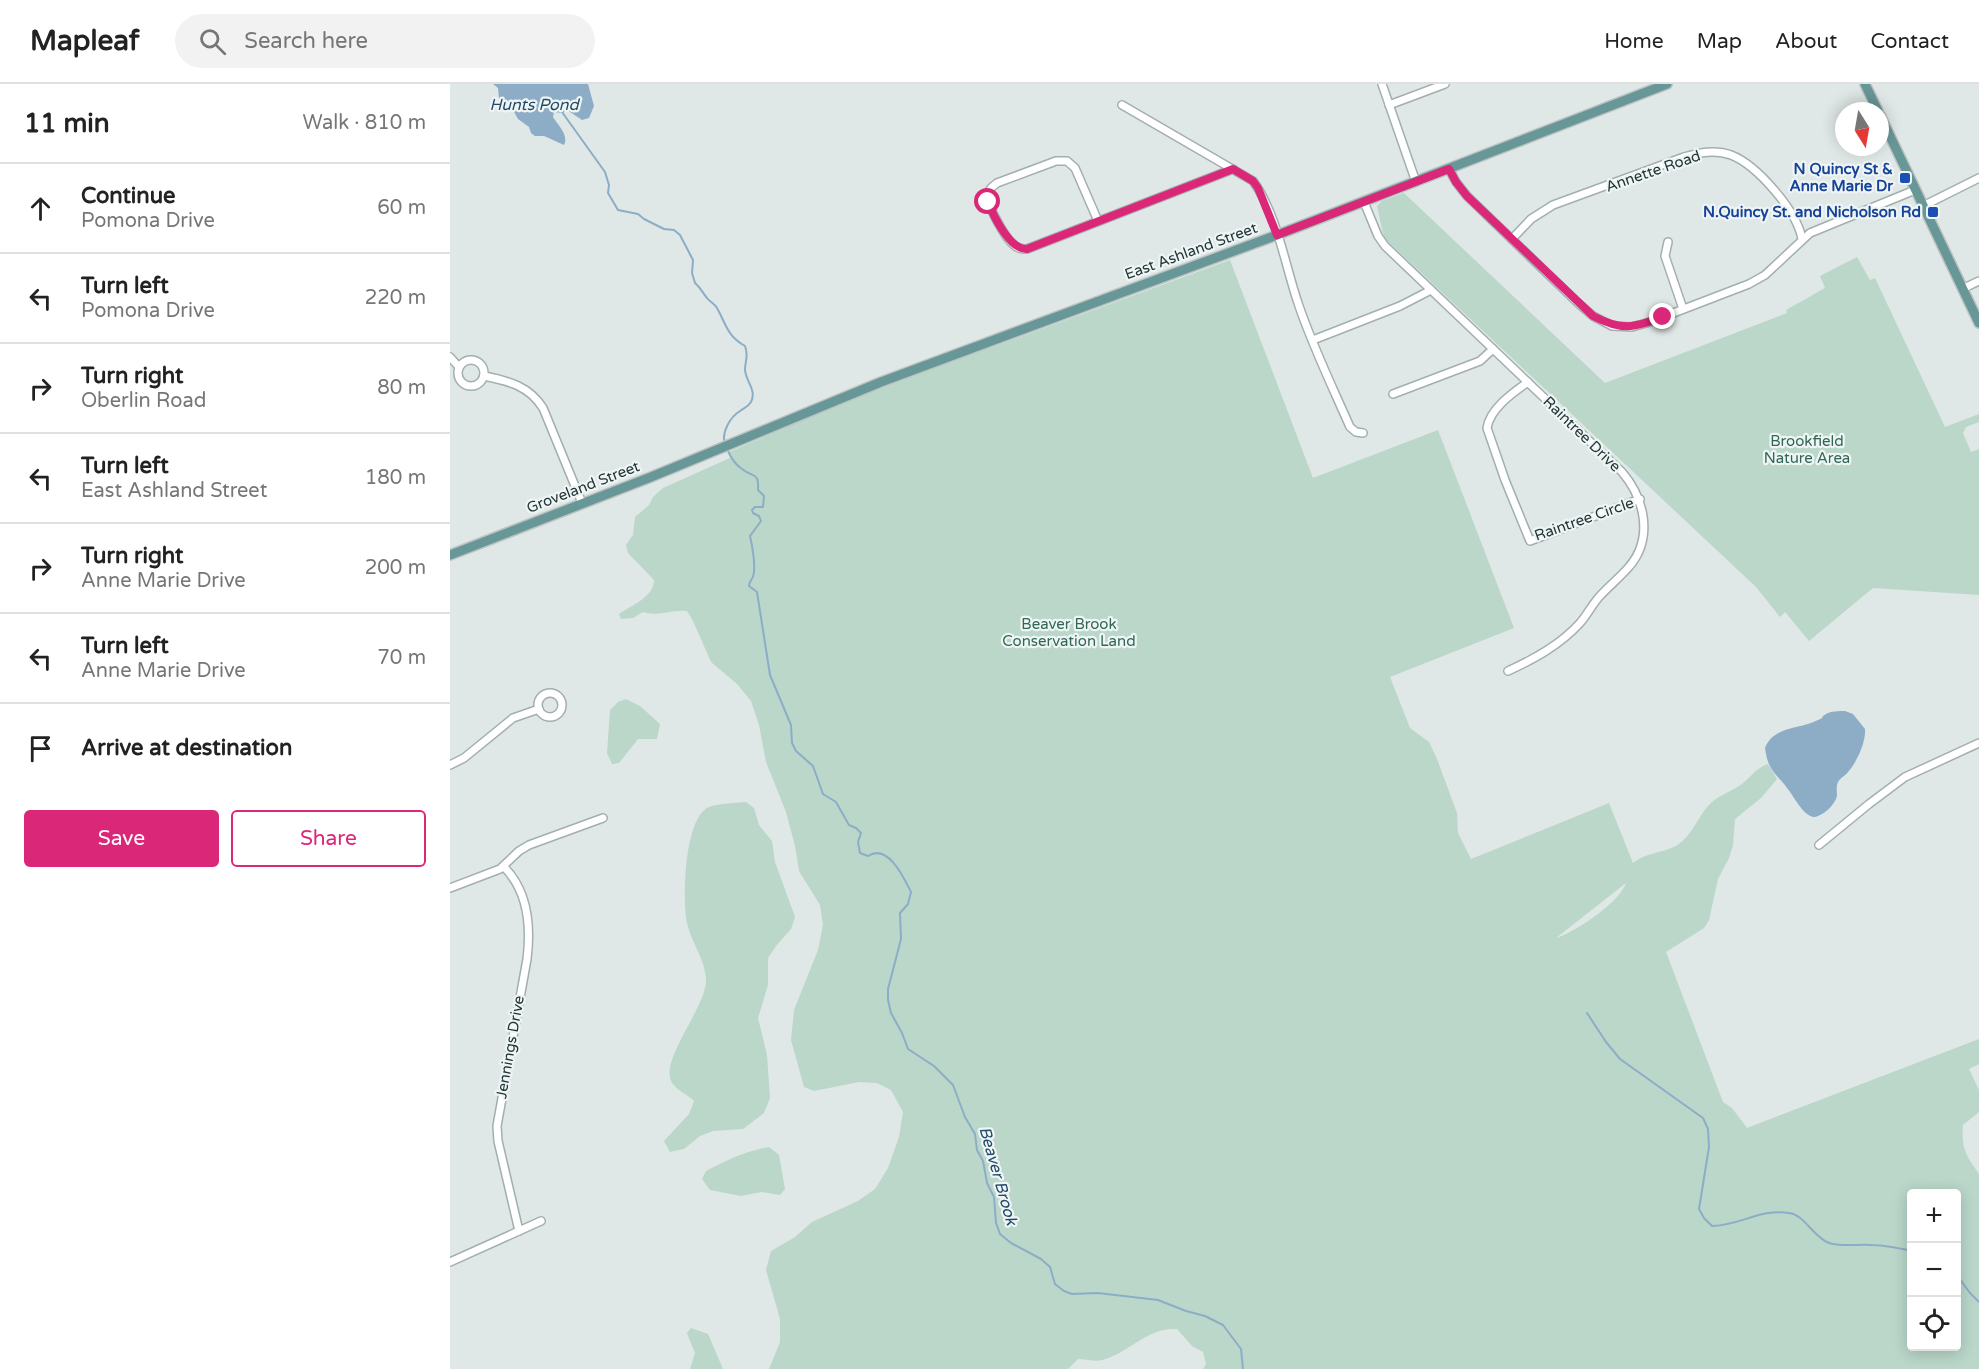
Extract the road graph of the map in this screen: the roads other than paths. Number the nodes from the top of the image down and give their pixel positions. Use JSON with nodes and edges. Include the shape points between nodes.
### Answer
{"nodes":[{"id":1,"x":1382,"y":84,"type":"edge"},
{"id":2,"x":1445,"y":84,"type":"edge"},
{"id":3,"x":1667,"y":84,"type":"edge"},
{"id":4,"x":1865,"y":84,"type":"edge"},
{"id":5,"x":1874,"y":102,"type":"edge"},
{"id":6,"x":1122,"y":105,"type":"dead end"},
{"id":7,"x":1389,"y":105,"type":"junction"},
{"id":8,"x":1889,"y":134,"type":"edge"},
{"id":9,"x":1233,"y":169,"type":"junction"},
{"id":10,"x":1449,"y":169,"type":"junction"},
{"id":11,"x":1979,"y":178,"type":"edge"},
{"id":12,"x":1416,"y":182,"type":"junction"},
{"id":13,"x":1915,"y":190,"type":"junction"},
{"id":14,"x":1364,"y":202,"type":"junction"},
{"id":15,"x":1923,"y":206,"type":"junction"},
{"id":16,"x":1098,"y":221,"type":"junction"},
{"id":17,"x":1277,"y":235,"type":"junction"},
{"id":18,"x":1512,"y":239,"type":"junction"},
{"id":19,"x":1802,"y":239,"type":"junction"},
{"id":20,"x":1668,"y":242,"type":"dead end"},
{"id":21,"x":1979,"y":281,"type":"edge"},
{"id":22,"x":1962,"y":289,"type":"junction"},
{"id":23,"x":1431,"y":290,"type":"junction"},
{"id":24,"x":1683,"y":309,"type":"junction"},
{"id":25,"x":1979,"y":323,"type":"edge"},
{"id":26,"x":1313,"y":340,"type":"junction"},
{"id":27,"x":1493,"y":349,"type":"junction"},
{"id":28,"x":450,"y":357,"type":"edge"},
{"id":29,"x":459,"y":367,"type":"junction"},
{"id":30,"x":484,"y":376,"type":"junction"},
{"id":31,"x":1528,"y":382,"type":"junction"},
{"id":32,"x":1394,"y":394,"type":"dead end"},
{"id":33,"x":1363,"y":434,"type":"dead end"},
{"id":34,"x":725,"y":446,"type":"joint"},
{"id":35,"x":1640,"y":499,"type":"junction"},
{"id":36,"x":582,"y":503,"type":"junction"},
{"id":37,"x":450,"y":555,"type":"edge"},
{"id":38,"x":1508,"y":671,"type":"dead end"},
{"id":39,"x":538,"y":709,"type":"dead end"},
{"id":40,"x":1979,"y":743,"type":"edge"},
{"id":41,"x":450,"y":765,"type":"edge"},
{"id":42,"x":603,"y":818,"type":"dead end"},
{"id":43,"x":1820,"y":844,"type":"dead end"},
{"id":44,"x":504,"y":867,"type":"junction"},
{"id":45,"x":450,"y":888,"type":"edge"},
{"id":46,"x":541,"y":1221,"type":"dead end"},
{"id":47,"x":519,"y":1231,"type":"junction"},
{"id":48,"x":450,"y":1262,"type":"edge"}],
"edges":[{"from":1,"to":7,"type":"street"},
{"from":2,"to":7,"type":"street"},
{"from":3,"to":10,"type":"main road","name":"East Ashland Street"},
{"from":4,"to":5,"type":"main road"},
{"from":6,"to":9,"type":"street"},
{"from":7,"to":12,"type":"street"},
{"from":8,"to":13,"type":"main road"},
{"from":9,"to":16,"type":"street"},
{"from":9,"to":17,"type":"street","via":[[1258,188]]},
{"from":10,"to":12,"type":"main road","name":"East Ashland Street"},
{"from":10,"to":18,"type":"street","via":[[1467,196]]},
{"from":11,"to":15,"type":"street"},
{"from":12,"to":14,"type":"main road","name":"East Ashland Street"},
{"from":13,"to":15,"type":"main road"},
{"from":13,"to":19,"type":"street","via":[[1818,228]]},
{"from":14,"to":17,"type":"main road","name":"East Ashland Street"},
{"from":14,"to":23,"type":"street","name":"Raintree Drive","via":[[1385,246]]},
{"from":15,"to":22,"type":"main road"},
{"from":16,"to":16,"type":"street","via":[[1027,249],[1019,248],[989,206],[987,195],[998,183],[1056,161],[1067,161],[1075,168]]},
{"from":17,"to":26,"type":"street"},
{"from":17,"to":34,"type":"main road","name":"East Ashland Street","via":[[881,382]]},
{"from":18,"to":19,"type":"street","name":"Annette Road","via":[[1531,219],[1553,206],[1684,157],[1714,152],[1730,154],[1762,178],[1795,219]]},
{"from":18,"to":24,"type":"street","via":[[1578,303],[1612,326],[1632,327]]},
{"from":19,"to":24,"type":"street","via":[[1765,275]]},
{"from":20,"to":24,"type":"street","via":[[1665,256]]},
{"from":21,"to":22,"type":"street"},
{"from":22,"to":25,"type":"main road"},
{"from":23,"to":26,"type":"street"},
{"from":23,"to":27,"type":"street","name":"Raintree Drive"},
{"from":26,"to":33,"type":"street","via":[[1350,427]]},
{"from":27,"to":31,"type":"street","name":"Raintree Drive"},
{"from":27,"to":32,"type":"street","via":[[1480,361]]},
{"from":28,"to":29,"type":"street"},
{"from":29,"to":30,"type":"street","via":[[474,360],[481,364]]},
{"from":29,"to":30,"type":"street","via":[[459,379],[465,385],[477,385]]},
{"from":30,"to":36,"type":"street","via":[[507,380],[536,397]]},
{"from":31,"to":35,"type":"street","name":"Raintree Drive","via":[[1622,472]]},
{"from":31,"to":35,"type":"street","name":"Raintree Circle","via":[[1488,419],[1487,428],[1530,541]]},
{"from":34,"to":36,"type":"main road","name":"Groveland Street"},
{"from":35,"to":38,"type":"street","name":"Raintree Drive","via":[[1644,526],[1637,555],[1629,567],[1579,624],[1540,656]]},
{"from":36,"to":37,"type":"main road","name":"Groveland Street"},
{"from":39,"to":41,"type":"street","via":[[513,718]]},
{"from":40,"to":43,"type":"street","via":[[1905,777]]},
{"from":42,"to":44,"type":"street","via":[[529,845]]},
{"from":44,"to":45,"type":"street"},
{"from":44,"to":47,"type":"street","name":"Jennings Drive","via":[[522,898],[529,933],[497,1126]]},
{"from":46,"to":47,"type":"street"},
{"from":47,"to":48,"type":"street"}]}
